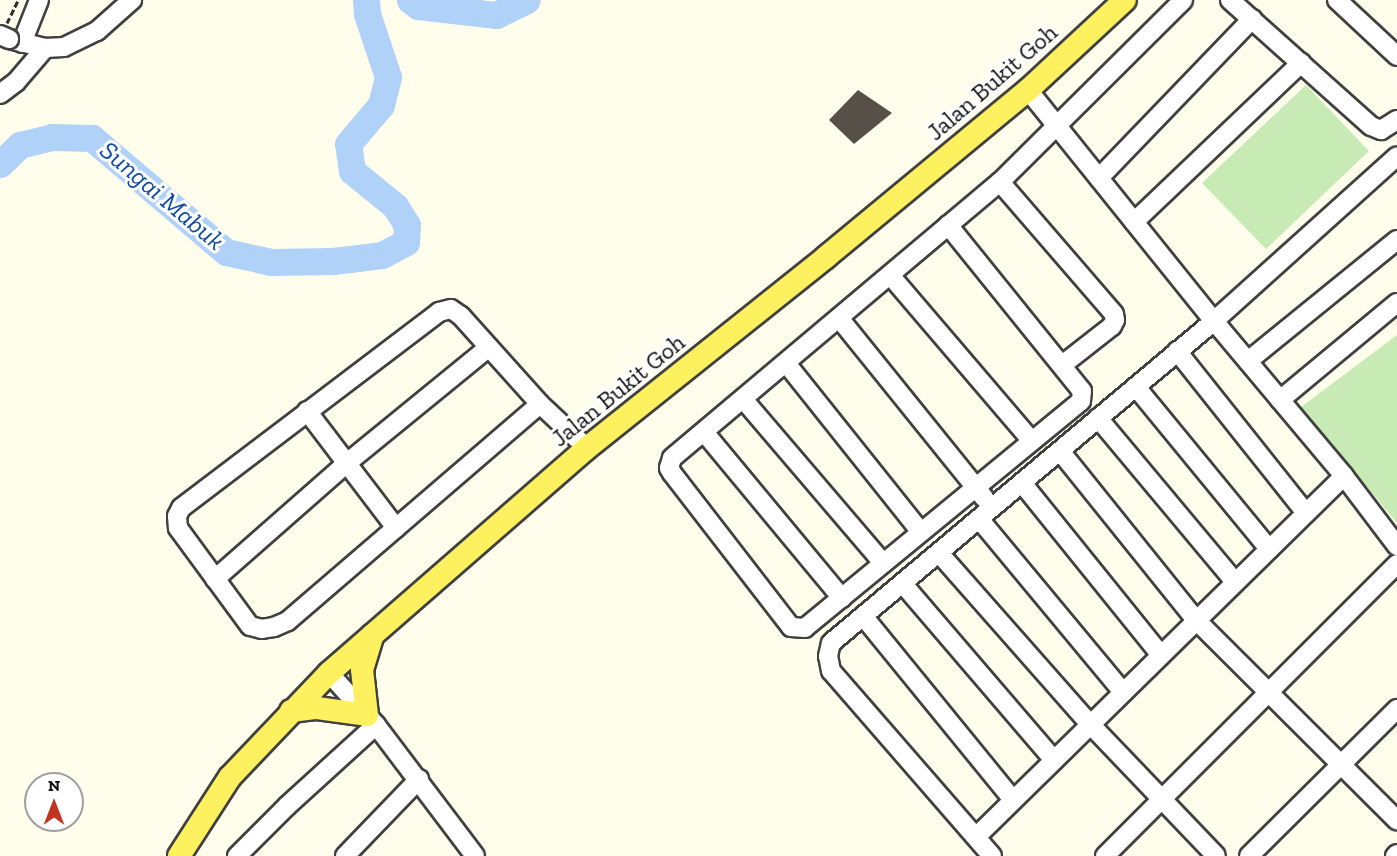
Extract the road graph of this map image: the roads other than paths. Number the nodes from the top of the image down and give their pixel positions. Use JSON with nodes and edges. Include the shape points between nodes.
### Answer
{"nodes":[{"id":1,"x":39,"y":0,"type":"edge"},
{"id":2,"x":132,"y":0,"type":"edge"},
{"id":3,"x":1125,"y":0,"type":"edge"},
{"id":4,"x":1184,"y":0,"type":"edge"},
{"id":5,"x":1230,"y":0,"type":"edge"},
{"id":6,"x":1337,"y":0,"type":"edge"},
{"id":7,"x":1252,"y":20,"type":"junction"},
{"id":8,"x":10,"y":39,"type":"edge"},
{"id":9,"x":45,"y":48,"type":"junction"},
{"id":10,"x":1397,"y":56,"type":"edge"},
{"id":11,"x":1300,"y":63,"type":"junction"},
{"id":12,"x":1028,"y":90,"type":"junction"},
{"id":13,"x":0,"y":94,"type":"edge"},
{"id":14,"x":1397,"y":120,"type":"edge"},
{"id":15,"x":1056,"y":124,"type":"junction"},
{"id":16,"x":1397,"y":156,"type":"edge"},
{"id":17,"x":1099,"y":178,"type":"junction"},
{"id":18,"x":1000,"y":182,"type":"junction"},
{"id":19,"x":1134,"y":222,"type":"junction"},
{"id":20,"x":948,"y":225,"type":"junction"},
{"id":21,"x":1397,"y":240,"type":"edge"},
{"id":22,"x":890,"y":275,"type":"junction"},
{"id":23,"x":1397,"y":303,"type":"edge"},
{"id":24,"x":839,"y":318,"type":"junction"},
{"id":25,"x":1214,"y":321,"type":"junction"},
{"id":26,"x":489,"y":347,"type":"junction"},
{"id":27,"x":1178,"y":351,"type":"junction"},
{"id":28,"x":1248,"y":361,"type":"junction"},
{"id":29,"x":786,"y":363,"type":"junction"},
{"id":30,"x":1062,"y":366,"type":"junction"},
{"id":31,"x":1137,"y":387,"type":"junction"},
{"id":32,"x":743,"y":399,"type":"junction"},
{"id":33,"x":1280,"y":400,"type":"junction"},
{"id":34,"x":540,"y":404,"type":"junction"},
{"id":35,"x":307,"y":411,"type":"junction"},
{"id":36,"x":1098,"y":418,"type":"junction"},
{"id":37,"x":704,"y":432,"type":"junction"},
{"id":38,"x":1032,"y":441,"type":"junction"},
{"id":39,"x":587,"y":448,"type":"junction"},
{"id":40,"x":1060,"y":451,"type":"junction"},
{"id":41,"x":346,"y":463,"type":"junction"},
{"id":42,"x":1344,"y":476,"type":"junction"},
{"id":43,"x":1022,"y":483,"type":"junction"},
{"id":44,"x":978,"y":488,"type":"junction"},
{"id":45,"x":1306,"y":513,"type":"junction"},
{"id":46,"x":986,"y":515,"type":"junction"},
{"id":47,"x":396,"y":528,"type":"junction"},
{"id":48,"x":921,"y":532,"type":"junction"},
{"id":49,"x":1397,"y":546,"type":"edge"},
{"id":50,"x":1269,"y":549,"type":"junction"},
{"id":51,"x":939,"y":553,"type":"junction"},
{"id":52,"x":883,"y":563,"type":"junction"},
{"id":53,"x":1397,"y":564,"type":"edge"},
{"id":54,"x":215,"y":579,"type":"junction"},
{"id":55,"x":1235,"y":582,"type":"junction"},
{"id":56,"x":903,"y":584,"type":"junction"},
{"id":57,"x":842,"y":598,"type":"junction"},
{"id":58,"x":863,"y":616,"type":"junction"},
{"id":59,"x":1196,"y":620,"type":"junction"},
{"id":60,"x":373,"y":635,"type":"junction"},
{"id":61,"x":1161,"y":655,"type":"junction"},
{"id":62,"x":329,"y":673,"type":"junction"},
{"id":63,"x":1123,"y":692,"type":"junction"},
{"id":64,"x":1269,"y":693,"type":"junction"},
{"id":65,"x":1397,"y":709,"type":"edge"},
{"id":66,"x":291,"y":711,"type":"junction"},
{"id":67,"x":372,"y":720,"type":"junction"},
{"id":68,"x":1090,"y":724,"type":"junction"},
{"id":69,"x":1054,"y":760,"type":"junction"},
{"id":70,"x":1341,"y":766,"type":"junction"},
{"id":71,"x":419,"y":779,"type":"junction"},
{"id":72,"x":1014,"y":800,"type":"junction"},
{"id":73,"x":1161,"y":800,"type":"junction"},
{"id":74,"x":1397,"y":820,"type":"edge"},
{"id":75,"x":976,"y":836,"type":"junction"},
{"id":76,"x":466,"y":852,"type":"edge"},
{"id":77,"x":179,"y":856,"type":"edge"},
{"id":78,"x":237,"y":856,"type":"edge"},
{"id":79,"x":345,"y":856,"type":"edge"},
{"id":80,"x":992,"y":856,"type":"edge"},
{"id":81,"x":1105,"y":856,"type":"edge"},
{"id":82,"x":1216,"y":856,"type":"edge"},
{"id":83,"x":1249,"y":856,"type":"edge"}],
"edges":[{"from":1,"to":8,"type":"street"},
{"from":2,"to":9,"type":"street","via":[[98,31],[80,41]]},
{"from":3,"to":12,"type":"main road","name":"Jalan Bukit Goh"},
{"from":4,"to":15,"type":"street"},
{"from":5,"to":7,"type":"street"},
{"from":6,"to":10,"type":"street"},
{"from":7,"to":11,"type":"street"},
{"from":7,"to":17,"type":"street"},
{"from":8,"to":9,"type":"street"},
{"from":9,"to":13,"type":"street","via":[[16,82]]},
{"from":11,"to":14,"type":"street","via":[[1371,126],[1381,130]]},
{"from":11,"to":19,"type":"street"},
{"from":12,"to":15,"type":"street"},
{"from":12,"to":39,"type":"main road","name":"Jalan Bukit Goh"},
{"from":15,"to":17,"type":"street"},
{"from":15,"to":18,"type":"street"},
{"from":16,"to":25,"type":"street"},
{"from":17,"to":19,"type":"street"},
{"from":18,"to":20,"type":"street"},
{"from":18,"to":30,"type":"street","via":[[1114,314],[1112,326]]},
{"from":19,"to":25,"type":"street"},
{"from":20,"to":22,"type":"street"},
{"from":20,"to":30,"type":"street"},
{"from":21,"to":28,"type":"street"},
{"from":22,"to":24,"type":"street"},
{"from":22,"to":38,"type":"street"},
{"from":23,"to":33,"type":"street"},
{"from":24,"to":29,"type":"street"},
{"from":24,"to":44,"type":"street"},
{"from":25,"to":27,"type":"street"},
{"from":25,"to":28,"type":"street"},
{"from":26,"to":34,"type":"street"},
{"from":26,"to":35,"type":"street","via":[[461,316],[451,309],[439,312]]},
{"from":26,"to":41,"type":"street"},
{"from":27,"to":31,"type":"street"},
{"from":27,"to":45,"type":"street"},
{"from":28,"to":33,"type":"street"},
{"from":29,"to":32,"type":"street"},
{"from":29,"to":48,"type":"street"},
{"from":30,"to":38,"type":"street","via":[[1082,391],[1081,400]]},
{"from":31,"to":36,"type":"street"},
{"from":31,"to":50,"type":"street"},
{"from":32,"to":37,"type":"street"},
{"from":32,"to":52,"type":"street"},
{"from":33,"to":42,"type":"street"},
{"from":34,"to":39,"type":"street"},
{"from":34,"to":47,"type":"street"},
{"from":35,"to":41,"type":"street"},
{"from":35,"to":54,"type":"street","via":[[181,508],[178,528]]},
{"from":36,"to":40,"type":"street"},
{"from":36,"to":55,"type":"street"},
{"from":37,"to":57,"type":"street"},
{"from":37,"to":57,"type":"street","via":[[672,458],[669,468],[791,627],[805,628]]},
{"from":38,"to":44,"type":"street"},
{"from":39,"to":60,"type":"main road","name":"Jalan Bukit Goh"},
{"from":40,"to":43,"type":"street"},
{"from":40,"to":59,"type":"street"},
{"from":41,"to":47,"type":"street"},
{"from":41,"to":54,"type":"street"},
{"from":42,"to":45,"type":"street"},
{"from":42,"to":49,"type":"street"},
{"from":43,"to":46,"type":"street"},
{"from":43,"to":61,"type":"street"},
{"from":44,"to":46,"type":"street"},
{"from":44,"to":48,"type":"street"},
{"from":45,"to":50,"type":"street"},
{"from":46,"to":51,"type":"street"},
{"from":46,"to":63,"type":"street"},
{"from":47,"to":54,"type":"street","via":[[288,621],[274,627],[250,626]]},
{"from":48,"to":52,"type":"street"},
{"from":50,"to":55,"type":"street"},
{"from":51,"to":56,"type":"street"},
{"from":51,"to":68,"type":"street"},
{"from":52,"to":57,"type":"street"},
{"from":53,"to":64,"type":"street"},
{"from":55,"to":59,"type":"street"},
{"from":56,"to":58,"type":"street"},
{"from":56,"to":69,"type":"street"},
{"from":58,"to":72,"type":"street"},
{"from":58,"to":75,"type":"street","via":[[831,644],[831,671]]},
{"from":59,"to":61,"type":"street"},
{"from":59,"to":64,"type":"street"},
{"from":60,"to":62,"type":"main road","name":"Jalan Bukit Goh"},
{"from":60,"to":67,"type":"main road","via":[[362,670]]},
{"from":61,"to":63,"type":"street"},
{"from":62,"to":66,"type":"main road","name":"Jalan Bukit Goh"},
{"from":62,"to":67,"type":"street"},
{"from":63,"to":68,"type":"street"},
{"from":64,"to":70,"type":"street"},
{"from":64,"to":73,"type":"street"},
{"from":65,"to":70,"type":"street"},
{"from":66,"to":67,"type":"main road","via":[[317,708]]},
{"from":66,"to":77,"type":"main road","name":"Jalan Bukit Goh","via":[[230,777]]},
{"from":67,"to":71,"type":"street"},
{"from":67,"to":78,"type":"street"},
{"from":68,"to":69,"type":"street"},
{"from":68,"to":73,"type":"street"},
{"from":69,"to":72,"type":"street"},
{"from":70,"to":74,"type":"street"},
{"from":70,"to":83,"type":"street"},
{"from":71,"to":76,"type":"street"},
{"from":71,"to":79,"type":"street"},
{"from":72,"to":75,"type":"street"},
{"from":73,"to":81,"type":"street"},
{"from":73,"to":82,"type":"street"},
{"from":75,"to":80,"type":"street"}]}
